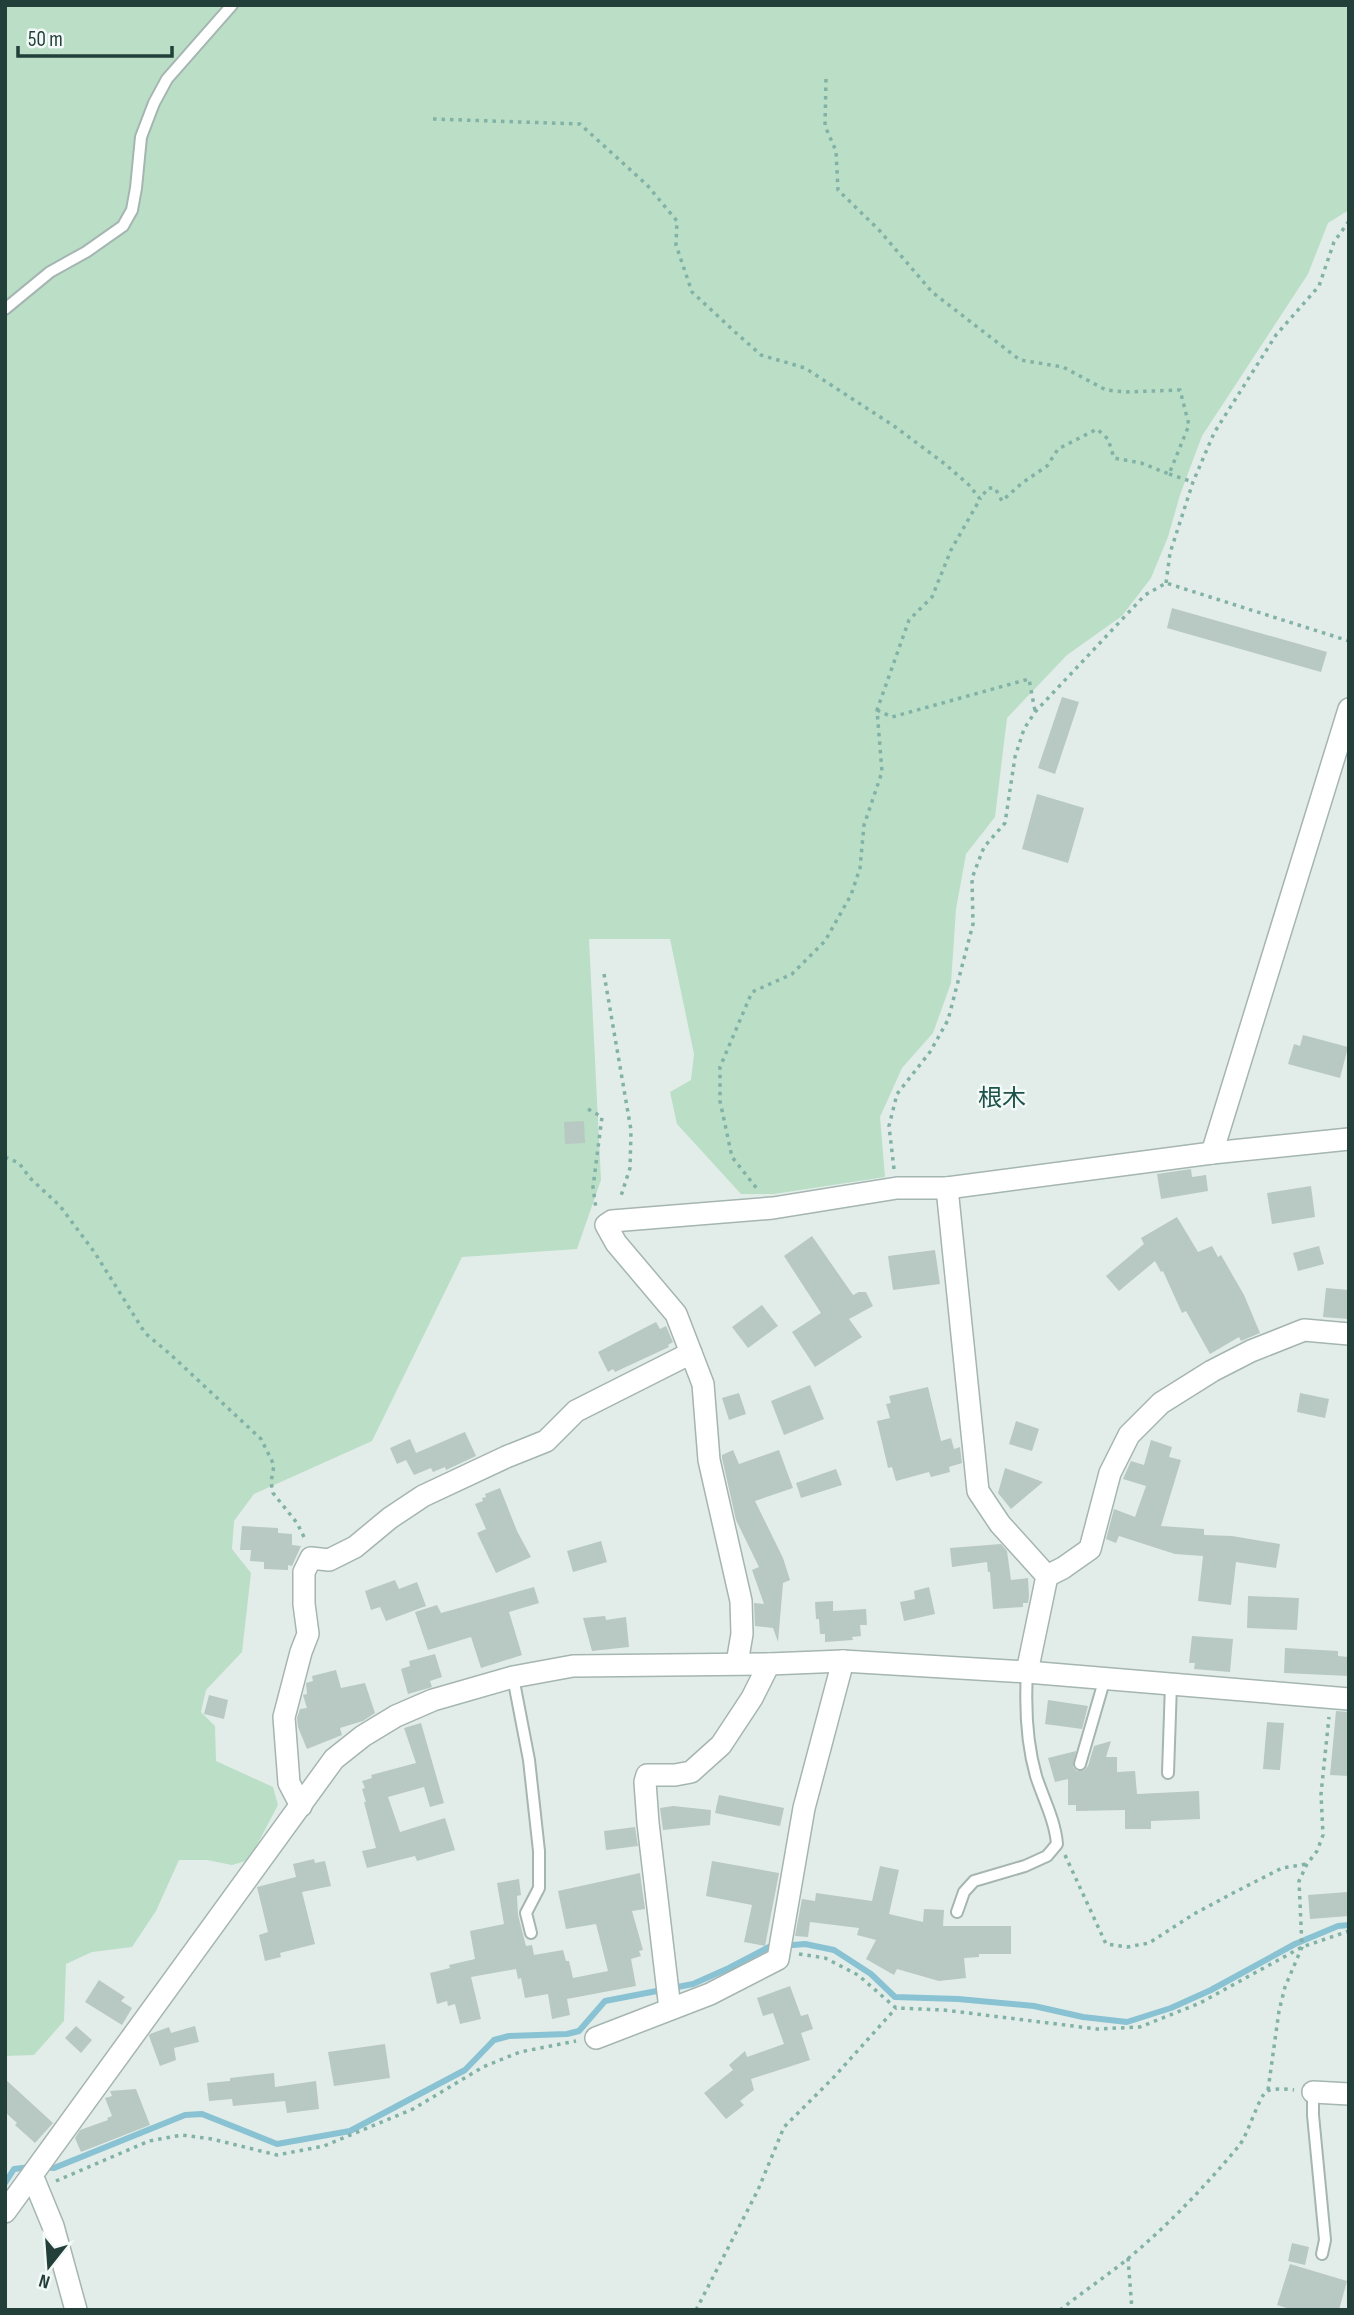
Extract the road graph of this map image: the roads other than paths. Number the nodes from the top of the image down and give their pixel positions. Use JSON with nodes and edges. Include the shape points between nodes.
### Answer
{"nodes":[{"id":1,"x":232,"y":5,"type":"edge"},
{"id":2,"x":5,"y":309,"type":"edge"},
{"id":3,"x":1349,"y":709,"type":"edge"},
{"id":4,"x":1349,"y":1139,"type":"edge"},
{"id":5,"x":1212,"y":1153,"type":"junction"},
{"id":6,"x":947,"y":1188,"type":"junction"},
{"id":7,"x":1349,"y":1334,"type":"edge"},
{"id":8,"x":691,"y":1353,"type":"junction"},
{"id":9,"x":1047,"y":1576,"type":"junction"},
{"id":10,"x":843,"y":1661,"type":"junction"},
{"id":11,"x":737,"y":1663,"type":"junction"},
{"id":12,"x":769,"y":1664,"type":"junction"},
{"id":13,"x":1027,"y":1672,"type":"junction"},
{"id":14,"x":513,"y":1677,"type":"junction"},
{"id":15,"x":1105,"y":1678,"type":"junction"},
{"id":16,"x":1171,"y":1684,"type":"junction"},
{"id":17,"x":1340,"y":1698,"type":"edge"},
{"id":18,"x":1080,"y":1764,"type":"dead end"},
{"id":19,"x":1168,"y":1773,"type":"dead end"},
{"id":20,"x":301,"y":1806,"type":"junction"},
{"id":21,"x":957,"y":1912,"type":"dead end"},
{"id":22,"x":531,"y":1933,"type":"dead end"},
{"id":23,"x":670,"y":2009,"type":"junction"},
{"id":24,"x":596,"y":2038,"type":"road end"},
{"id":25,"x":1313,"y":2092,"type":"joint"},
{"id":26,"x":1349,"y":2094,"type":"edge"},
{"id":27,"x":35,"y":2182,"type":"junction"},
{"id":28,"x":5,"y":2212,"type":"edge"},
{"id":29,"x":1322,"y":2254,"type":"dead end"},
{"id":30,"x":76,"y":2310,"type":"edge"}],
"edges":[{"from":1,"to":2,"type":"lane","via":[[174,70],[154,103],[141,137],[132,210],[123,226],[50,272]]},
{"from":3,"to":5,"type":"street"},
{"from":4,"to":5,"type":"street"},
{"from":5,"to":6,"type":"street"},
{"from":6,"to":8,"type":"street","via":[[897,1188],[773,1208],[609,1223],[616,1243],[676,1314]]},
{"from":6,"to":9,"type":"street","via":[[978,1491],[1000,1524]]},
{"from":7,"to":9,"type":"street","via":[[1304,1330],[1212,1371],[1161,1404],[1129,1435],[1110,1473],[1090,1549]]},
{"from":8,"to":11,"type":"street","via":[[703,1384],[709,1460],[741,1601]]},
{"from":8,"to":20,"type":"street","via":[[576,1411],[546,1441],[423,1496],[355,1547],[328,1560],[311,1558],[304,1572],[308,1634],[284,1717],[289,1783]]},
{"from":9,"to":13,"type":"street"},
{"from":10,"to":12,"type":"street"},
{"from":10,"to":13,"type":"street"},
{"from":10,"to":23,"type":"street","via":[[804,1808],[778,1959]]},
{"from":11,"to":12,"type":"street"},
{"from":11,"to":14,"type":"street","via":[[573,1666]]},
{"from":12,"to":23,"type":"street","via":[[721,1745],[691,1772],[647,1776],[645,1782]]},
{"from":13,"to":15,"type":"street"},
{"from":13,"to":21,"type":"lane","via":[[1029,1746],[1056,1844],[1047,1856],[1025,1866],[974,1881]]},
{"from":14,"to":20,"type":"street","via":[[433,1700],[363,1736],[334,1759]]},
{"from":14,"to":22,"type":"lane","via":[[539,1850],[539,1888],[526,1913]]},
{"from":15,"to":16,"type":"street"},
{"from":15,"to":18,"type":"lane"},
{"from":16,"to":17,"type":"street"},
{"from":16,"to":19,"type":"lane"},
{"from":20,"to":27,"type":"street"},
{"from":23,"to":24,"type":"street"},
{"from":25,"to":26,"type":"street"},
{"from":25,"to":29,"type":"lane","via":[[1325,2241]]},
{"from":27,"to":28,"type":"street"},
{"from":27,"to":30,"type":"street"}]}
